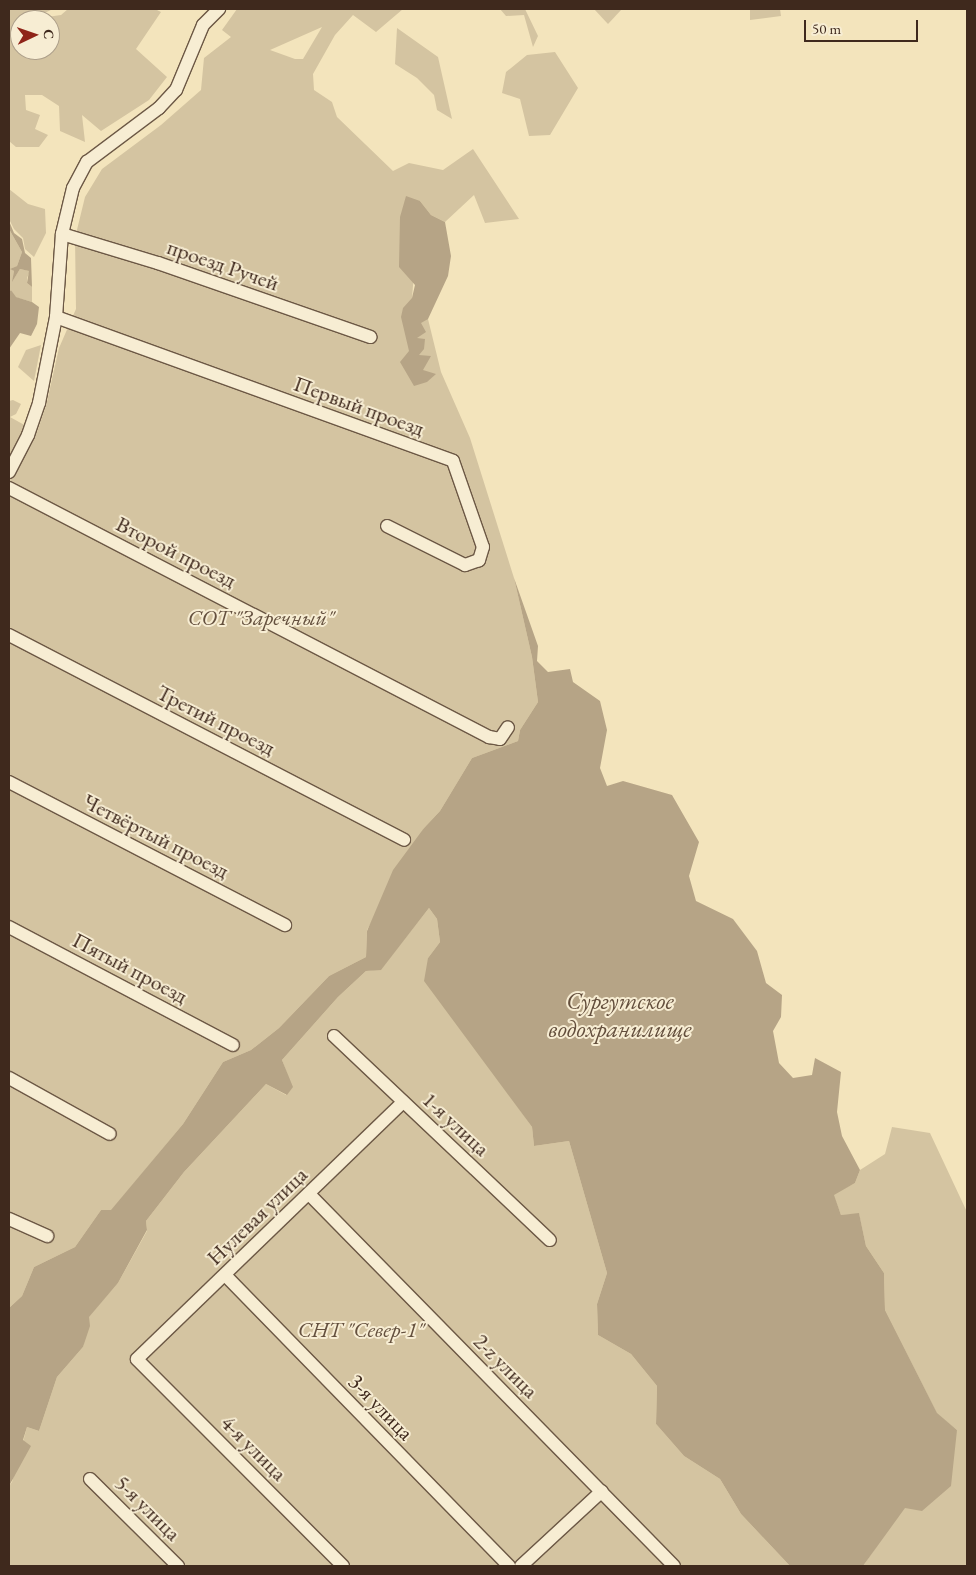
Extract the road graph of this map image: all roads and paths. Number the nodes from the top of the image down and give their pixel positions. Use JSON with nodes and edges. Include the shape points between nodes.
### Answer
{"nodes":[{"id":1,"x":219,"y":9,"type":"edge"},
{"id":2,"x":62,"y":234,"type":"junction"},
{"id":3,"x":56,"y":318,"type":"junction"},
{"id":4,"x":370,"y":337,"type":"dead end"},
{"id":5,"x":9,"y":472,"type":"edge"},
{"id":6,"x":9,"y":488,"type":"edge"},
{"id":7,"x":387,"y":526,"type":"dead end"},
{"id":8,"x":9,"y":635,"type":"edge"},
{"id":9,"x":508,"y":727,"type":"dead end"},
{"id":10,"x":9,"y":782,"type":"edge"},
{"id":11,"x":404,"y":840,"type":"dead end"},
{"id":12,"x":285,"y":925,"type":"dead end"},
{"id":13,"x":9,"y":927,"type":"edge"},
{"id":14,"x":334,"y":1036,"type":"dead end"},
{"id":15,"x":233,"y":1045,"type":"dead end"},
{"id":16,"x":9,"y":1078,"type":"edge"},
{"id":17,"x":403,"y":1102,"type":"junction"},
{"id":18,"x":110,"y":1134,"type":"dead end"},
{"id":19,"x":309,"y":1194,"type":"junction"},
{"id":20,"x":9,"y":1219,"type":"edge"},
{"id":21,"x":47,"y":1236,"type":"dead end"},
{"id":22,"x":550,"y":1240,"type":"dead end"},
{"id":23,"x":225,"y":1275,"type":"junction"},
{"id":24,"x":137,"y":1359,"type":"joint"},
{"id":25,"x":90,"y":1479,"type":"dead end"},
{"id":26,"x":602,"y":1491,"type":"junction"},
{"id":27,"x":178,"y":1566,"type":"edge"},
{"id":28,"x":343,"y":1566,"type":"edge"},
{"id":29,"x":509,"y":1566,"type":"edge"},
{"id":30,"x":520,"y":1566,"type":"edge"},
{"id":31,"x":674,"y":1566,"type":"edge"}],
"edges":[{"from":1,"to":2,"type":"street","via":[[203,25],[176,90],[159,108],[87,162],[73,188]]},
{"from":2,"to":3,"type":"street"},
{"from":2,"to":4,"type":"street","name":"проезд Ручей","via":[[158,263]]},
{"from":3,"to":5,"type":"street","via":[[39,403],[28,435]]},
{"from":3,"to":7,"type":"street","name":"Первый проезд","via":[[453,461],[483,548],[479,560],[465,565]]},
{"from":6,"to":9,"type":"street","name":"Второй проезд","via":[[489,736],[500,738]]},
{"from":8,"to":11,"type":"street","name":"Третий проезд"},
{"from":10,"to":12,"type":"street","name":"Четвёртый проезд"},
{"from":13,"to":15,"type":"street","name":"Пятый проезд"},
{"from":14,"to":17,"type":"street","name":"1-я улица"},
{"from":16,"to":18,"type":"street"},
{"from":17,"to":19,"type":"street","name":"Нулевая улица"},
{"from":17,"to":22,"type":"street","name":"1-я улица"},
{"from":19,"to":23,"type":"street","name":"Нулевая улица"},
{"from":19,"to":26,"type":"street","name":"2-z улица"},
{"from":20,"to":21,"type":"street"},
{"from":23,"to":24,"type":"street","name":"Нулевая улица"},
{"from":23,"to":29,"type":"street","name":"3-я улица"},
{"from":24,"to":28,"type":"street","name":"4-я улица"},
{"from":25,"to":27,"type":"street","name":"5-я улица"},
{"from":26,"to":30,"type":"street"},
{"from":26,"to":31,"type":"street","name":"2-z улица"}]}
